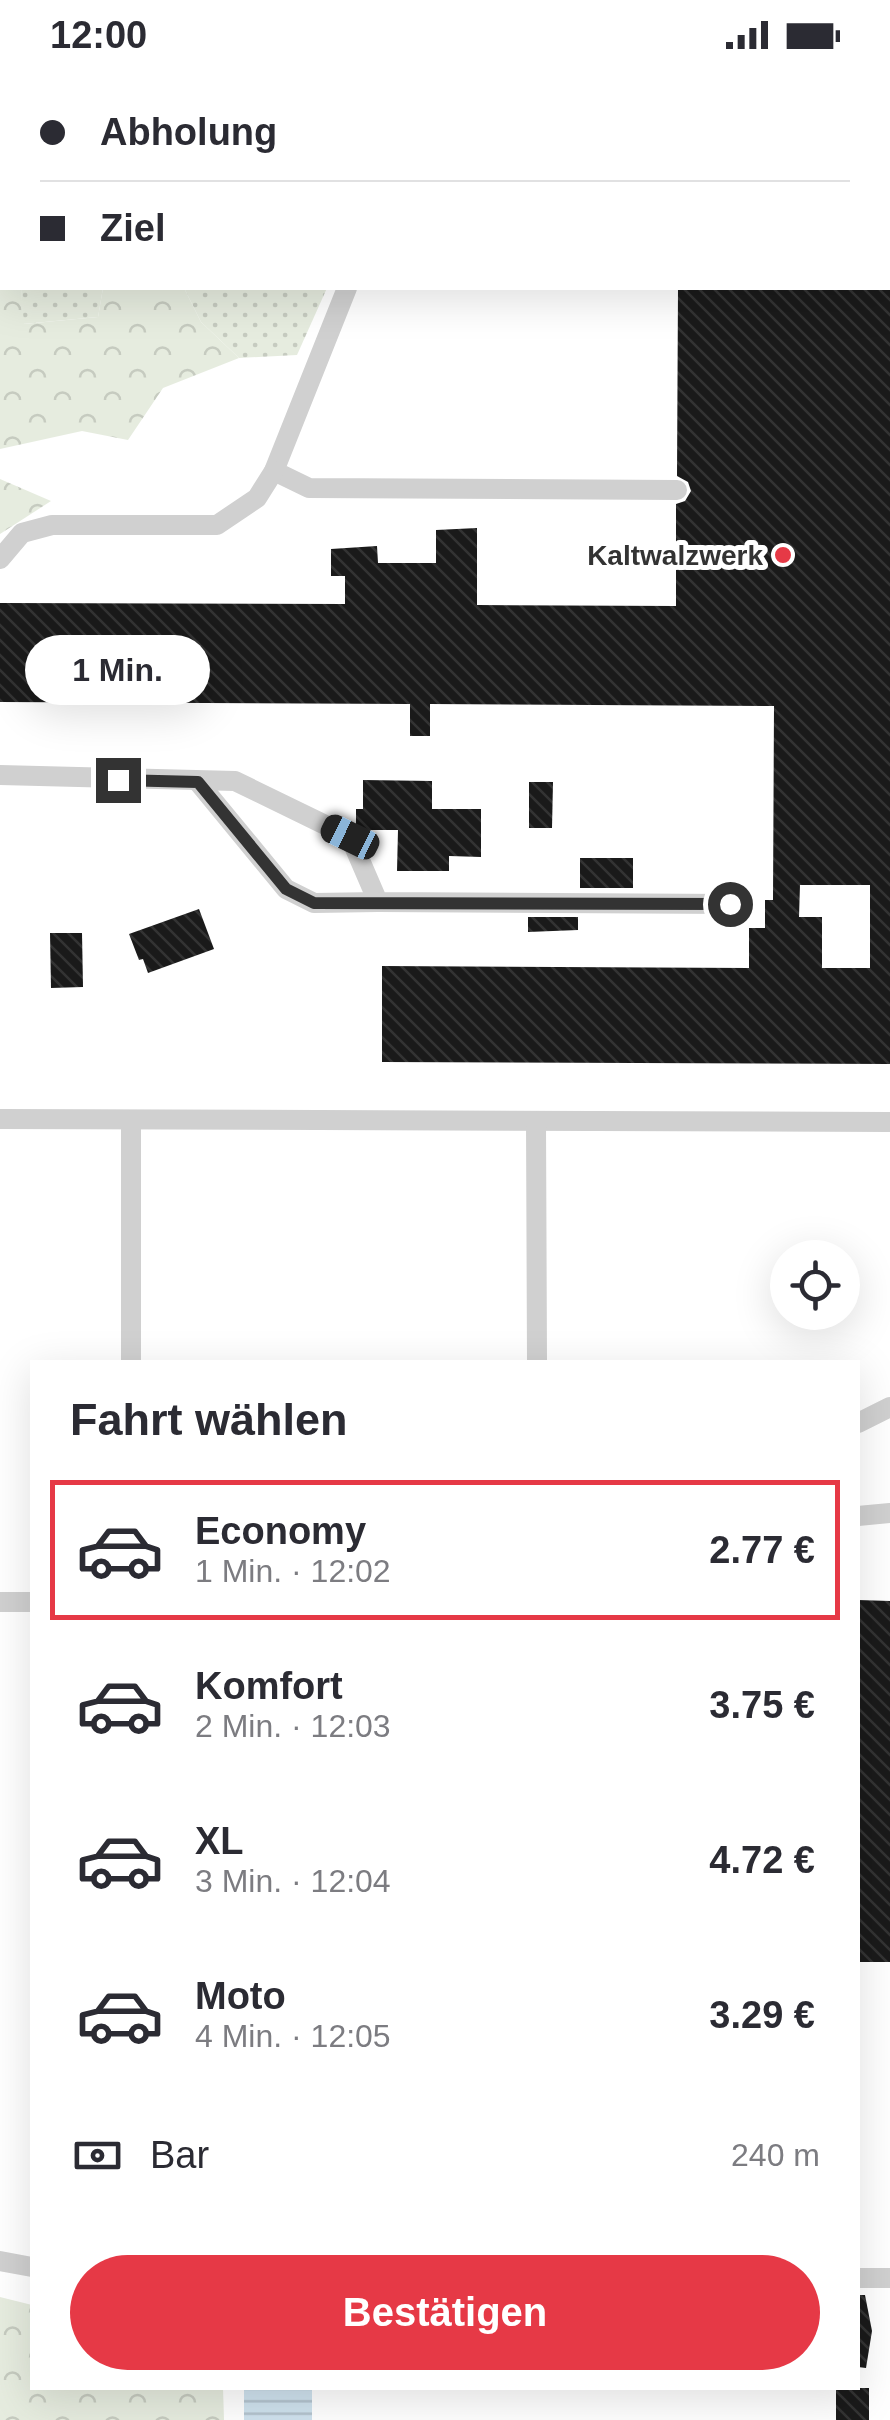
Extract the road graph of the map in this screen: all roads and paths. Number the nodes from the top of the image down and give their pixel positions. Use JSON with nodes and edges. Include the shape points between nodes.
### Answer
{"nodes":[{"id":1,"x":346,"y":290,"type":"edge"},
{"id":2,"x":274,"y":471,"type":"junction"},
{"id":3,"x":676,"y":490,"type":"dead end"},
{"id":4,"x":0,"y":559,"type":"edge"},
{"id":5,"x":0,"y":775,"type":"edge"},
{"id":6,"x":198,"y":782,"type":"junction"},
{"id":7,"x":378,"y":902,"type":"junction"},
{"id":8,"x":730,"y":904,"type":"dead end"},
{"id":9,"x":0,"y":1119,"type":"edge"},
{"id":10,"x":130,"y":1120,"type":"junction"},
{"id":11,"x":536,"y":1121,"type":"junction"},
{"id":12,"x":890,"y":1122,"type":"edge"},
{"id":13,"x":131,"y":1360,"type":"edge"},
{"id":14,"x":536,"y":1360,"type":"edge"},
{"id":15,"x":890,"y":1406,"type":"edge"},
{"id":16,"x":860,"y":1422,"type":"edge"},
{"id":17,"x":890,"y":1513,"type":"edge"},
{"id":18,"x":860,"y":1516,"type":"edge"},
{"id":19,"x":0,"y":1602,"type":"edge"},
{"id":20,"x":30,"y":1602,"type":"edge"},
{"id":21,"x":0,"y":2261,"type":"edge"},
{"id":22,"x":30,"y":2267,"type":"edge"},
{"id":23,"x":860,"y":2278,"type":"edge"},
{"id":24,"x":890,"y":2278,"type":"edge"}],
"edges":[{"from":1,"to":2,"type":"lane"},
{"from":2,"to":3,"type":"lane","via":[[309,488]]},
{"from":2,"to":4,"type":"lane","via":[[256,498],[217,525],[52,525],[22,534]]},
{"from":5,"to":6,"type":"lane"},
{"from":6,"to":7,"type":"lane","via":[[286,889],[314,903]]},
{"from":6,"to":7,"type":"lane","via":[[235,781],[350,837]]},
{"from":7,"to":8,"type":"lane"},
{"from":9,"to":10,"type":"lane"},
{"from":10,"to":11,"type":"lane"},
{"from":10,"to":13,"type":"lane"},
{"from":11,"to":12,"type":"lane"},
{"from":11,"to":14,"type":"lane"},
{"from":15,"to":16,"type":"lane"},
{"from":17,"to":18,"type":"lane"},
{"from":19,"to":20,"type":"lane"},
{"from":21,"to":22,"type":"lane"},
{"from":23,"to":24,"type":"lane"}]}
